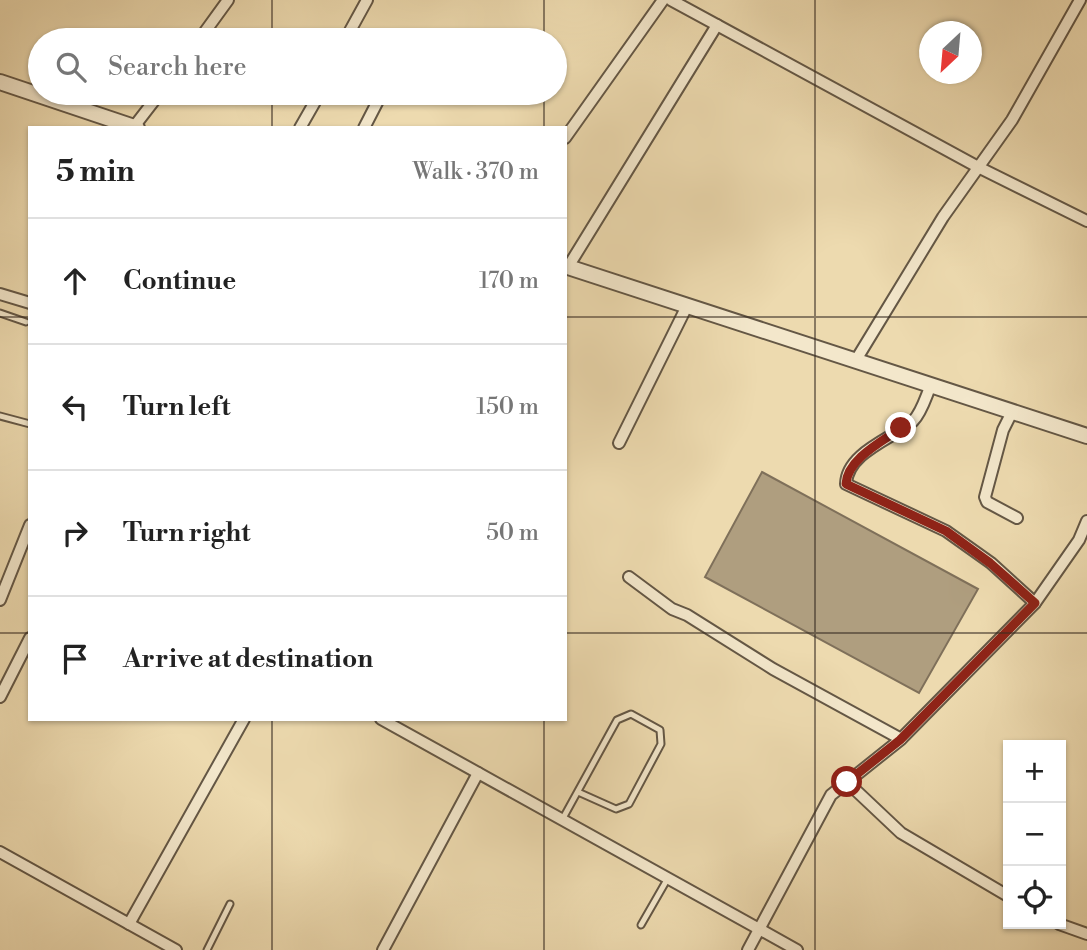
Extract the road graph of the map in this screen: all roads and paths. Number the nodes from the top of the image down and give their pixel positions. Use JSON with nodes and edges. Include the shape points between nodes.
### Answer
{"nodes":[{"id":1,"x":228,"y":0,"type":"edge"},
{"id":2,"x":367,"y":0,"type":"edge"},
{"id":3,"x":1080,"y":0,"type":"edge"},
{"id":4,"x":663,"y":3,"type":"edge"},
{"id":5,"x":208,"y":28,"type":"edge"},
{"id":6,"x":352,"y":28,"type":"edge"},
{"id":7,"x":714,"y":31,"type":"junction"},
{"id":8,"x":0,"y":82,"type":"edge"},
{"id":9,"x":28,"y":91,"type":"edge"},
{"id":10,"x":68,"y":105,"type":"edge"},
{"id":11,"x":151,"y":105,"type":"edge"},
{"id":12,"x":313,"y":105,"type":"edge"},
{"id":13,"x":376,"y":105,"type":"edge"},
{"id":14,"x":131,"y":126,"type":"edge"},
{"id":15,"x":135,"y":126,"type":"edge"},
{"id":16,"x":301,"y":126,"type":"edge"},
{"id":17,"x":365,"y":126,"type":"edge"},
{"id":18,"x":567,"y":135,"type":"edge"},
{"id":19,"x":974,"y":172,"type":"junction"},
{"id":20,"x":1087,"y":221,"type":"edge"},
{"id":21,"x":567,"y":267,"type":"edge"},
{"id":22,"x":0,"y":294,"type":"edge"},
{"id":23,"x":28,"y":302,"type":"edge"},
{"id":24,"x":687,"y":306,"type":"junction"},
{"id":25,"x":0,"y":313,"type":"edge"},
{"id":26,"x":26,"y":322,"type":"dead end"},
{"id":27,"x":856,"y":360,"type":"junction"},
{"id":28,"x":931,"y":385,"type":"junction"},
{"id":29,"x":1012,"y":412,"type":"junction"},
{"id":30,"x":0,"y":416,"type":"edge"},
{"id":31,"x":28,"y":423,"type":"edge"},
{"id":32,"x":1087,"y":436,"type":"edge"},
{"id":33,"x":619,"y":443,"type":"dead end"},
{"id":34,"x":1017,"y":519,"type":"dead end"},
{"id":35,"x":1087,"y":521,"type":"edge"},
{"id":36,"x":28,"y":530,"type":"edge"},
{"id":37,"x":629,"y":577,"type":"dead end"},
{"id":38,"x":0,"y":600,"type":"edge"},
{"id":39,"x":1035,"y":603,"type":"junction"},
{"id":40,"x":28,"y":642,"type":"edge"},
{"id":41,"x":0,"y":697,"type":"edge"},
{"id":42,"x":243,"y":721,"type":"edge"},
{"id":43,"x":385,"y":721,"type":"edge"},
{"id":44,"x":901,"y":739,"type":"junction"},
{"id":45,"x":478,"y":773,"type":"junction"},
{"id":46,"x":847,"y":782,"type":"junction"},
{"id":47,"x":578,"y":792,"type":"junction"},
{"id":48,"x":562,"y":820,"type":"junction"},
{"id":49,"x":0,"y":852,"type":"edge"},
{"id":50,"x":668,"y":878,"type":"junction"},
{"id":51,"x":1003,"y":893,"type":"edge"},
{"id":52,"x":230,"y":904,"type":"dead end"},
{"id":53,"x":129,"y":925,"type":"junction"},
{"id":54,"x":641,"y":925,"type":"dead end"},
{"id":55,"x":1066,"y":926,"type":"edge"},
{"id":56,"x":764,"y":931,"type":"junction"},
{"id":57,"x":1087,"y":934,"type":"edge"},
{"id":58,"x":176,"y":950,"type":"edge"},
{"id":59,"x":207,"y":950,"type":"edge"},
{"id":60,"x":383,"y":950,"type":"edge"},
{"id":61,"x":748,"y":950,"type":"edge"},
{"id":62,"x":797,"y":950,"type":"edge"}],
"edges":[{"from":1,"to":5,"type":"street"},
{"from":2,"to":6,"type":"street"},
{"from":3,"to":19,"type":"street","via":[[1012,120]]},
{"from":4,"to":7,"type":"street"},
{"from":4,"to":18,"type":"street"},
{"from":7,"to":19,"type":"street"},
{"from":7,"to":21,"type":"street"},
{"from":8,"to":9,"type":"street"},
{"from":10,"to":14,"type":"street"},
{"from":11,"to":15,"type":"street"},
{"from":12,"to":16,"type":"street"},
{"from":13,"to":17,"type":"street"},
{"from":19,"to":20,"type":"street"},
{"from":19,"to":27,"type":"street"},
{"from":21,"to":24,"type":"street"},
{"from":22,"to":23,"type":"street"},
{"from":24,"to":27,"type":"street"},
{"from":24,"to":33,"type":"street"},
{"from":25,"to":26,"type":"lane"},
{"from":27,"to":28,"type":"street"},
{"from":28,"to":29,"type":"street"},
{"from":28,"to":39,"type":"street","via":[[916,417],[858,460],[846,484],[946,531]]},
{"from":29,"to":32,"type":"street"},
{"from":29,"to":34,"type":"street","via":[[985,497]]},
{"from":30,"to":31,"type":"lane"},
{"from":35,"to":39,"type":"street"},
{"from":36,"to":38,"type":"street"},
{"from":37,"to":44,"type":"street","via":[[672,609]]},
{"from":39,"to":44,"type":"street"},
{"from":40,"to":41,"type":"street"},
{"from":42,"to":53,"type":"street"},
{"from":43,"to":45,"type":"street"},
{"from":44,"to":46,"type":"street"},
{"from":45,"to":48,"type":"street"},
{"from":45,"to":60,"type":"street"},
{"from":46,"to":51,"type":"street","via":[[901,833]]},
{"from":46,"to":56,"type":"street","via":[[831,795]]},
{"from":47,"to":47,"type":"lane","via":[[623,715],[641,718],[660,730],[661,744],[629,804],[616,809]]},
{"from":47,"to":48,"type":"lane"},
{"from":48,"to":50,"type":"street"},
{"from":49,"to":53,"type":"street"},
{"from":50,"to":54,"type":"lane"},
{"from":50,"to":56,"type":"street"},
{"from":52,"to":59,"type":"lane"},
{"from":53,"to":58,"type":"street"},
{"from":55,"to":57,"type":"street"},
{"from":56,"to":61,"type":"street"},
{"from":56,"to":62,"type":"street"}]}
